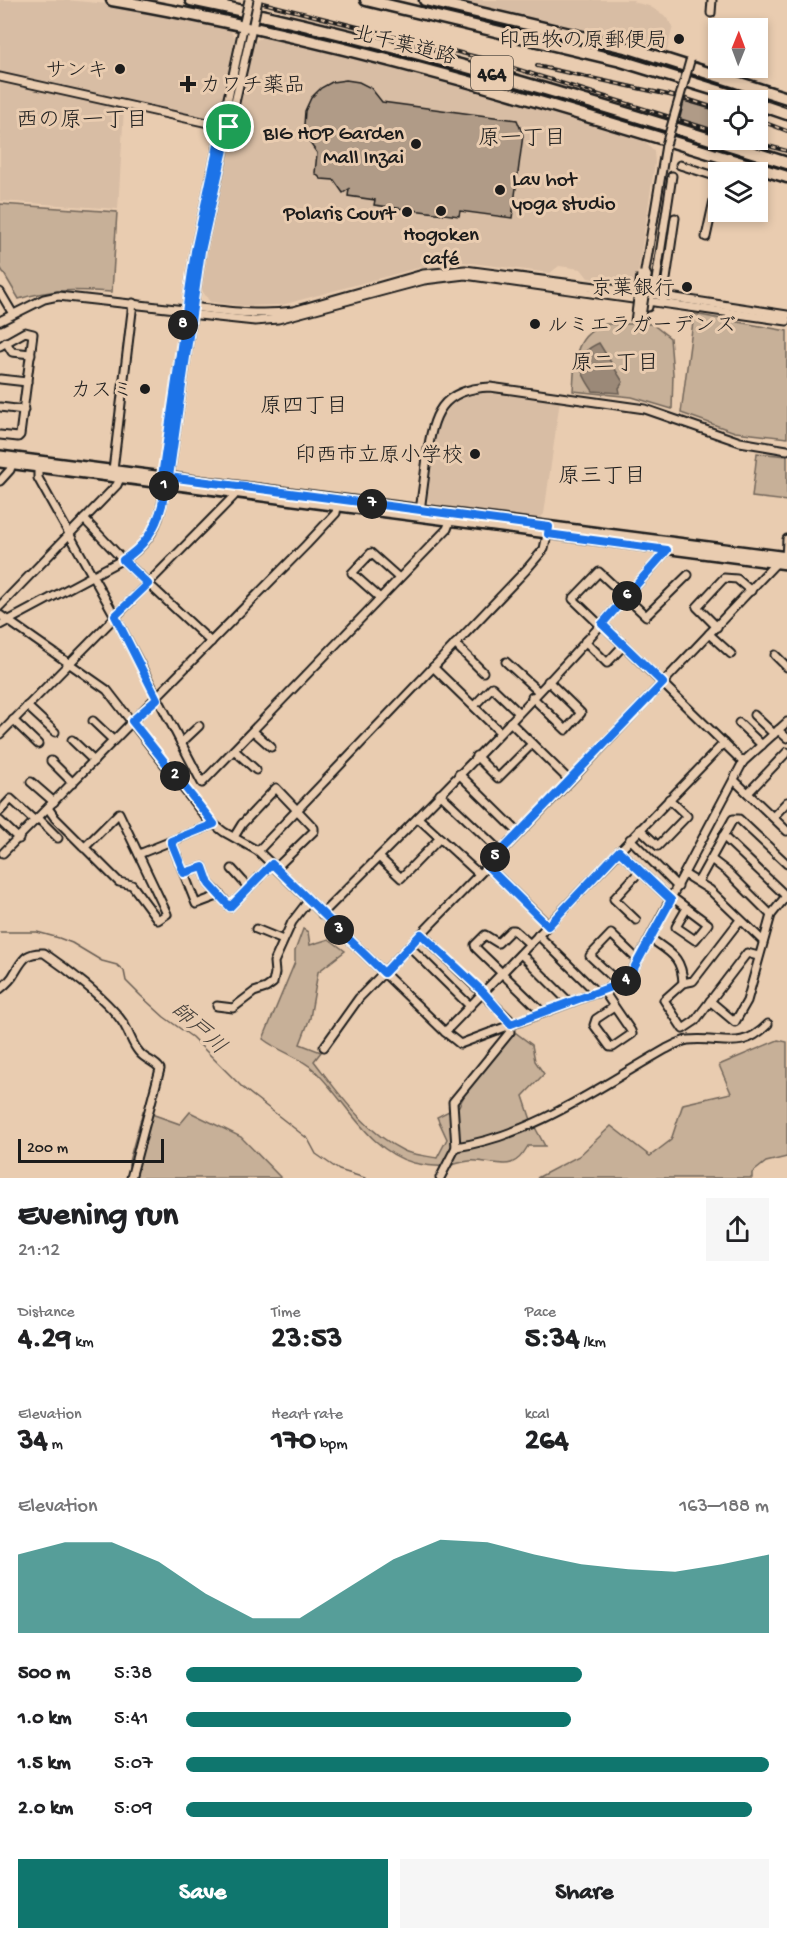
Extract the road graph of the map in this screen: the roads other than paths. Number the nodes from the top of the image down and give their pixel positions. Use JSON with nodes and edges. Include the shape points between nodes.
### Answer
{"nodes":[{"id":1,"x":112,"y":0,"type":"edge"},
{"id":2,"x":191,"y":0,"type":"edge"},
{"id":3,"x":249,"y":0,"type":"edge"},
{"id":4,"x":258,"y":0,"type":"edge"},
{"id":5,"x":367,"y":0,"type":"edge"},
{"id":6,"x":425,"y":0,"type":"edge"},
{"id":7,"x":712,"y":0,"type":"edge"},
{"id":8,"x":711,"y":13,"type":"dead end"},
{"id":9,"x":248,"y":24,"type":"junction"},
{"id":10,"x":629,"y":48,"type":"junction"},
{"id":11,"x":690,"y":61,"type":"dead end"},
{"id":12,"x":466,"y":65,"type":"junction"},
{"id":13,"x":0,"y":77,"type":"edge"},
{"id":14,"x":715,"y":90,"type":"edge"},
{"id":15,"x":787,"y":98,"type":"edge"},
{"id":16,"x":768,"y":107,"type":"edge"},
{"id":17,"x":787,"y":114,"type":"edge"},
{"id":18,"x":601,"y":121,"type":"junction"},
{"id":19,"x":226,"y":127,"type":"junction"},
{"id":20,"x":787,"y":163,"type":"edge"},
{"id":21,"x":680,"y":165,"type":"dead end"},
{"id":22,"x":708,"y":174,"type":"edge"},
{"id":23,"x":672,"y":176,"type":"dead end"},
{"id":24,"x":787,"y":177,"type":"edge"},
{"id":25,"x":675,"y":218,"type":"dead end"},
{"id":26,"x":709,"y":222,"type":"edge"},
{"id":27,"x":706,"y":237,"type":"dead end"},
{"id":28,"x":0,"y":292,"type":"edge"},
{"id":29,"x":663,"y":299,"type":"junction"},
{"id":30,"x":649,"y":301,"type":"junction"},
{"id":31,"x":133,"y":303,"type":"junction"},
{"id":32,"x":189,"y":311,"type":"junction"},
{"id":33,"x":13,"y":314,"type":"junction"},
{"id":34,"x":787,"y":315,"type":"edge"},
{"id":35,"x":0,"y":321,"type":"edge"},
{"id":36,"x":787,"y":321,"type":"edge"},
{"id":37,"x":637,"y":322,"type":"dead end"},
{"id":38,"x":3,"y":344,"type":"edge"},
{"id":39,"x":31,"y":354,"type":"junction"},
{"id":40,"x":0,"y":378,"type":"edge"},
{"id":41,"x":27,"y":382,"type":"junction"},
{"id":42,"x":0,"y":406,"type":"edge"},
{"id":43,"x":24,"y":410,"type":"junction"},
{"id":44,"x":0,"y":435,"type":"edge"},
{"id":45,"x":787,"y":450,"type":"edge"},
{"id":46,"x":0,"y":456,"type":"edge"},
{"id":47,"x":0,"y":462,"type":"edge"},
{"id":48,"x":12,"y":464,"type":"junction"},
{"id":49,"x":38,"y":467,"type":"junction"},
{"id":50,"x":113,"y":470,"type":"junction"},
{"id":51,"x":120,"y":478,"type":"junction"},
{"id":52,"x":165,"y":479,"type":"junction"},
{"id":53,"x":0,"y":481,"type":"edge"},
{"id":54,"x":234,"y":493,"type":"junction"},
{"id":55,"x":337,"y":507,"type":"junction"},
{"id":56,"x":420,"y":514,"type":"junction"},
{"id":57,"x":84,"y":519,"type":"junction"},
{"id":58,"x":450,"y":521,"type":"junction"},
{"id":59,"x":548,"y":530,"type":"junction"},
{"id":60,"x":69,"y":535,"type":"junction"},
{"id":61,"x":787,"y":539,"type":"edge"},
{"id":62,"x":667,"y":550,"type":"junction"},
{"id":63,"x":123,"y":560,"type":"junction"},
{"id":64,"x":784,"y":560,"type":"edge"},
{"id":65,"x":688,"y":575,"type":"dead end"},
{"id":66,"x":92,"y":577,"type":"junction"},
{"id":67,"x":399,"y":578,"type":"junction"},
{"id":68,"x":148,"y":584,"type":"junction"},
{"id":69,"x":751,"y":591,"type":"junction"},
{"id":70,"x":626,"y":597,"type":"junction"},
{"id":71,"x":380,"y":598,"type":"junction"},
{"id":72,"x":0,"y":606,"type":"edge"},
{"id":73,"x":0,"y":615,"type":"edge"},
{"id":74,"x":115,"y":616,"type":"junction"},
{"id":75,"x":9,"y":621,"type":"junction"},
{"id":76,"x":601,"y":624,"type":"junction"},
{"id":77,"x":0,"y":625,"type":"edge"},
{"id":78,"x":717,"y":627,"type":"junction"},
{"id":79,"x":709,"y":634,"type":"junction"},
{"id":80,"x":585,"y":641,"type":"junction"},
{"id":81,"x":212,"y":642,"type":"junction"},
{"id":82,"x":455,"y":644,"type":"junction"},
{"id":83,"x":624,"y":645,"type":"junction"},
{"id":84,"x":731,"y":654,"type":"dead end"},
{"id":85,"x":776,"y":655,"type":"dead end"},
{"id":86,"x":506,"y":662,"type":"dead end"},
{"id":87,"x":69,"y":663,"type":"junction"},
{"id":88,"x":787,"y":667,"type":"edge"},
{"id":89,"x":433,"y":668,"type":"junction"},
{"id":90,"x":483,"y":672,"type":"dead end"},
{"id":91,"x":548,"y":681,"type":"junction"},
{"id":92,"x":663,"y":683,"type":"junction"},
{"id":93,"x":535,"y":694,"type":"junction"},
{"id":94,"x":157,"y":699,"type":"junction"},
{"id":95,"x":27,"y":706,"type":"junction"},
{"id":96,"x":474,"y":706,"type":"junction"},
{"id":97,"x":518,"y":712,"type":"junction"},
{"id":98,"x":754,"y":715,"type":"dead end"},
{"id":99,"x":14,"y":720,"type":"junction"},
{"id":100,"x":93,"y":721,"type":"dead end"},
{"id":101,"x":132,"y":721,"type":"junction"},
{"id":102,"x":510,"y":722,"type":"junction"},
{"id":103,"x":787,"y":722,"type":"edge"},
{"id":104,"x":739,"y":723,"type":"dead end"},
{"id":105,"x":199,"y":726,"type":"dead end"},
{"id":106,"x":253,"y":730,"type":"junction"},
{"id":107,"x":55,"y":732,"type":"dead end"},
{"id":108,"x":500,"y":732,"type":"junction"},
{"id":109,"x":776,"y":732,"type":"junction"},
{"id":110,"x":0,"y":734,"type":"edge"},
{"id":111,"x":787,"y":738,"type":"edge"},
{"id":112,"x":72,"y":740,"type":"dead end"},
{"id":113,"x":113,"y":740,"type":"junction"},
{"id":114,"x":181,"y":743,"type":"junction"},
{"id":115,"x":724,"y":743,"type":"junction"},
{"id":116,"x":38,"y":744,"type":"dead end"},
{"id":117,"x":532,"y":744,"type":"junction"},
{"id":118,"x":762,"y":745,"type":"junction"},
{"id":119,"x":271,"y":747,"type":"dead end"},
{"id":120,"x":234,"y":750,"type":"junction"},
{"id":121,"x":787,"y":752,"type":"edge"},
{"id":122,"x":476,"y":756,"type":"junction"},
{"id":123,"x":94,"y":760,"type":"junction"},
{"id":124,"x":51,"y":761,"type":"dead end"},
{"id":125,"x":743,"y":762,"type":"junction"},
{"id":126,"x":256,"y":770,"type":"dead end"},
{"id":127,"x":459,"y":774,"type":"junction"},
{"id":128,"x":734,"y":780,"type":"junction"},
{"id":129,"x":570,"y":781,"type":"junction"},
{"id":130,"x":31,"y":782,"type":"dead end"},
{"id":131,"x":73,"y":783,"type":"junction"},
{"id":132,"x":748,"y":793,"type":"junction"},
{"id":133,"x":440,"y":794,"type":"junction"},
{"id":134,"x":669,"y":799,"type":"junction"},
{"id":135,"x":787,"y":801,"type":"edge"},
{"id":136,"x":51,"y":805,"type":"junction"},
{"id":137,"x":297,"y":809,"type":"junction"},
{"id":138,"x":0,"y":811,"type":"edge"},
{"id":139,"x":773,"y":817,"type":"junction"},
{"id":140,"x":418,"y":818,"type":"junction"},
{"id":141,"x":37,"y":820,"type":"junction"},
{"id":142,"x":0,"y":821,"type":"edge"},
{"id":143,"x":214,"y":824,"type":"junction"},
{"id":144,"x":640,"y":829,"type":"junction"},
{"id":145,"x":787,"y":831,"type":"edge"},
{"id":146,"x":519,"y":833,"type":"junction"},
{"id":147,"x":723,"y":836,"type":"junction"},
{"id":148,"x":234,"y":837,"type":"junction"},
{"id":149,"x":58,"y":838,"type":"dead end"},
{"id":150,"x":440,"y":838,"type":"junction"},
{"id":151,"x":19,"y":839,"type":"junction"},
{"id":152,"x":630,"y":839,"type":"junction"},
{"id":153,"x":171,"y":841,"type":"junction"},
{"id":154,"x":84,"y":848,"type":"junction"},
{"id":155,"x":258,"y":851,"type":"junction"},
{"id":156,"x":619,"y":851,"type":"junction"},
{"id":157,"x":501,"y":852,"type":"junction"},
{"id":158,"x":3,"y":853,"type":"dead end"},
{"id":159,"x":139,"y":854,"type":"junction"},
{"id":160,"x":379,"y":857,"type":"junction"},
{"id":161,"x":711,"y":859,"type":"junction"},
{"id":162,"x":787,"y":864,"type":"edge"},
{"id":163,"x":274,"y":866,"type":"junction"},
{"id":164,"x":487,"y":866,"type":"junction"},
{"id":165,"x":232,"y":869,"type":"dead end"},
{"id":166,"x":640,"y":871,"type":"junction"},
{"id":167,"x":184,"y":873,"type":"junction"},
{"id":168,"x":479,"y":874,"type":"junction"},
{"id":169,"x":684,"y":874,"type":"junction"},
{"id":170,"x":698,"y":882,"type":"junction"},
{"id":171,"x":678,"y":887,"type":"junction"},
{"id":172,"x":249,"y":888,"type":"junction"},
{"id":173,"x":220,"y":895,"type":"junction"},
{"id":174,"x":786,"y":895,"type":"edge"},
{"id":175,"x":672,"y":898,"type":"junction"},
{"id":176,"x":309,"y":900,"type":"junction"},
{"id":177,"x":687,"y":908,"type":"junction"},
{"id":178,"x":322,"y":914,"type":"junction"},
{"id":179,"x":771,"y":915,"type":"junction"},
{"id":180,"x":636,"y":920,"type":"dead end"},
{"id":181,"x":741,"y":920,"type":"junction"},
{"id":182,"x":548,"y":926,"type":"junction"},
{"id":183,"x":256,"y":929,"type":"dead end"},
{"id":184,"x":421,"y":934,"type":"junction"},
{"id":185,"x":538,"y":935,"type":"junction"},
{"id":186,"x":650,"y":938,"type":"junction"},
{"id":187,"x":283,"y":940,"type":"junction"},
{"id":188,"x":762,"y":941,"type":"junction"},
{"id":189,"x":530,"y":944,"type":"junction"},
{"id":190,"x":409,"y":946,"type":"junction"},
{"id":191,"x":521,"y":954,"type":"junction"},
{"id":192,"x":758,"y":956,"type":"junction"},
{"id":193,"x":638,"y":960,"type":"junction"},
{"id":194,"x":384,"y":973,"type":"junction"},
{"id":195,"x":502,"y":973,"type":"junction"},
{"id":196,"x":683,"y":983,"type":"junction"},
{"id":197,"x":620,"y":984,"type":"junction"},
{"id":198,"x":0,"y":989,"type":"edge"},
{"id":199,"x":600,"y":991,"type":"junction"},
{"id":200,"x":483,"y":992,"type":"junction"},
{"id":201,"x":710,"y":1001,"type":"junction"},
{"id":202,"x":569,"y":1002,"type":"junction"},
{"id":203,"x":217,"y":1006,"type":"dead end"},
{"id":204,"x":470,"y":1006,"type":"junction"},
{"id":205,"x":614,"y":1007,"type":"junction"},
{"id":206,"x":543,"y":1013,"type":"junction"},
{"id":207,"x":511,"y":1024,"type":"junction"},
{"id":208,"x":768,"y":1024,"type":"dead end"},
{"id":209,"x":445,"y":1032,"type":"junction"},
{"id":210,"x":324,"y":1047,"type":"dead end"},
{"id":211,"x":456,"y":1147,"type":"junction"},
{"id":212,"x":131,"y":1178,"type":"edge"},
{"id":213,"x":440,"y":1178,"type":"edge"}],
"edges":[{"from":1,"to":9,"type":"highway","name":"北千葉道路","number":"464"},
{"from":2,"to":12,"type":"highway","name":"北千葉道路","number":"464","via":[[353,35]]},
{"from":3,"to":9,"type":"street","bridge":true},
{"from":4,"to":9,"type":"street","bridge":true},
{"from":5,"to":10,"type":"highway","via":[[566,40]]},
{"from":5,"to":14,"type":"highway","name":"北千葉道路","number":"464","via":[[621,61]]},
{"from":6,"to":10,"type":"highway"},
{"from":7,"to":8,"type":"street"},
{"from":9,"to":18,"type":"highway","name":"北千葉道路","number":"464","via":[[437,71]]},
{"from":9,"to":19,"type":"street"},
{"from":10,"to":15,"type":"highway"},
{"from":11,"to":37,"type":"street","bridge":true,"via":[[666,146]]},
{"from":12,"to":18,"type":"highway"},
{"from":12,"to":20,"type":"highway","name":"北千葉道路","number":"464"},
{"from":13,"to":19,"type":"street"},
{"from":16,"to":17,"type":"highway"},
{"from":18,"to":24,"type":"highway","name":"北千葉道路","number":"464"},
{"from":19,"to":32,"type":"street","via":[[195,251]]},
{"from":21,"to":22,"type":"street"},
{"from":23,"to":30,"type":"street","via":[[656,280]]},
{"from":25,"to":29,"type":"street"},
{"from":26,"to":27,"type":"street"},
{"from":28,"to":33,"type":"street"},
{"from":29,"to":30,"type":"street"},
{"from":29,"to":34,"type":"street"},
{"from":29,"to":36,"type":"street"},
{"from":30,"to":32,"type":"street","via":[[465,270],[423,274],[277,313]]},
{"from":31,"to":32,"type":"street"},
{"from":31,"to":33,"type":"street","via":[[58,296]]},
{"from":31,"to":50,"type":"street"},
{"from":32,"to":52,"type":"street"},
{"from":33,"to":35,"type":"street"},
{"from":38,"to":39,"type":"street","via":[[12,352]]},
{"from":38,"to":39,"type":"street","via":[[25,332],[31,333]]},
{"from":39,"to":41,"type":"street"},
{"from":40,"to":41,"type":"street"},
{"from":41,"to":43,"type":"street"},
{"from":42,"to":43,"type":"street"},
{"from":43,"to":44,"type":"street","via":[[20,435]]},
{"from":45,"to":56,"type":"street","via":[[740,442],[645,409],[490,387],[473,388],[447,400],[434,419]]},
{"from":46,"to":50,"type":"main road"},
{"from":47,"to":48,"type":"main road"},
{"from":48,"to":49,"type":"main road"},
{"from":48,"to":53,"type":"street"},
{"from":49,"to":51,"type":"main road"},
{"from":49,"to":60,"type":"street","via":[[38,478]]},
{"from":50,"to":52,"type":"main road"},
{"from":51,"to":52,"type":"main road"},
{"from":51,"to":57,"type":"street"},
{"from":52,"to":54,"type":"main road"},
{"from":52,"to":56,"type":"main road"},
{"from":52,"to":63,"type":"street","via":[[159,517],[152,533]]},
{"from":54,"to":55,"type":"main road"},
{"from":54,"to":68,"type":"street"},
{"from":55,"to":56,"type":"main road"},
{"from":55,"to":81,"type":"street","via":[[336,513]]},
{"from":56,"to":58,"type":"main road"},
{"from":56,"to":59,"type":"main road"},
{"from":57,"to":60,"type":"street"},
{"from":57,"to":63,"type":"street"},
{"from":58,"to":59,"type":"main road"},
{"from":58,"to":67,"type":"street","via":[[447,529]]},
{"from":59,"to":62,"type":"main road"},
{"from":59,"to":64,"type":"main road"},
{"from":59,"to":82,"type":"street","via":[[544,549]]},
{"from":60,"to":66,"type":"street"},
{"from":60,"to":72,"type":"street"},
{"from":61,"to":64,"type":"street"},
{"from":62,"to":64,"type":"main road"},
{"from":62,"to":70,"type":"street"},
{"from":63,"to":66,"type":"street"},
{"from":63,"to":68,"type":"street"},
{"from":64,"to":69,"type":"street"},
{"from":65,"to":70,"type":"street","via":[[646,616]]},
{"from":66,"to":74,"type":"street"},
{"from":66,"to":75,"type":"street"},
{"from":67,"to":71,"type":"street"},
{"from":67,"to":71,"type":"street","via":[[371,552],[352,573]]},
{"from":68,"to":74,"type":"street"},
{"from":68,"to":81,"type":"street"},
{"from":69,"to":78,"type":"street"},
{"from":69,"to":78,"type":"street","via":[[737,579],[724,578],[697,607]]},
{"from":70,"to":76,"type":"street"},
{"from":70,"to":76,"type":"street","via":[[599,572],[573,599]]},
{"from":71,"to":106,"type":"street"},
{"from":73,"to":75,"type":"street"},
{"from":74,"to":87,"type":"street"},
{"from":74,"to":94,"type":"street"},
{"from":75,"to":77,"type":"street"},
{"from":75,"to":87,"type":"street"},
{"from":76,"to":80,"type":"street"},
{"from":76,"to":83,"type":"street"},
{"from":78,"to":79,"type":"street"},
{"from":79,"to":84,"type":"street"},
{"from":79,"to":92,"type":"street"},
{"from":80,"to":83,"type":"street","via":[[607,663]]},
{"from":80,"to":91,"type":"street"},
{"from":81,"to":94,"type":"street"},
{"from":82,"to":89,"type":"street"},
{"from":82,"to":90,"type":"street"},
{"from":83,"to":92,"type":"street"},
{"from":85,"to":88,"type":"street"},
{"from":86,"to":93,"type":"street"},
{"from":87,"to":95,"type":"street"},
{"from":87,"to":101,"type":"street","via":[[107,690]]},
{"from":89,"to":96,"type":"street"},
{"from":89,"to":137,"type":"street"},
{"from":91,"to":93,"type":"street"},
{"from":91,"to":93,"type":"street","via":[[581,713],[566,730]]},
{"from":92,"to":115,"type":"street"},
{"from":92,"to":129,"type":"street"},
{"from":93,"to":97,"type":"street"},
{"from":94,"to":101,"type":"street"},
{"from":94,"to":114,"type":"street"},
{"from":95,"to":99,"type":"street"},
{"from":95,"to":107,"type":"street"},
{"from":96,"to":97,"type":"street","via":[[492,687]]},
{"from":96,"to":108,"type":"street"},
{"from":97,"to":102,"type":"street"},
{"from":98,"to":109,"type":"street"},
{"from":99,"to":110,"type":"street"},
{"from":99,"to":116,"type":"street"},
{"from":100,"to":113,"type":"street"},
{"from":101,"to":113,"type":"street"},
{"from":101,"to":143,"type":"street"},
{"from":102,"to":108,"type":"street"},
{"from":102,"to":117,"type":"street"},
{"from":103,"to":109,"type":"street"},
{"from":104,"to":118,"type":"street"},
{"from":105,"to":114,"type":"street"},
{"from":106,"to":119,"type":"street"},
{"from":106,"to":120,"type":"street"},
{"from":108,"to":122,"type":"street"},
{"from":109,"to":111,"type":"street"},
{"from":109,"to":118,"type":"street"},
{"from":112,"to":123,"type":"street"},
{"from":113,"to":123,"type":"street"},
{"from":114,"to":120,"type":"street","via":[[202,783]]},
{"from":115,"to":125,"type":"street"},
{"from":115,"to":134,"type":"street"},
{"from":117,"to":122,"type":"street","via":[[498,778]]},
{"from":117,"to":129,"type":"street"},
{"from":118,"to":125,"type":"street"},
{"from":120,"to":126,"type":"street"},
{"from":121,"to":132,"type":"street"},
{"from":122,"to":127,"type":"street"},
{"from":123,"to":131,"type":"street"},
{"from":124,"to":131,"type":"street"},
{"from":125,"to":128,"type":"street"},
{"from":127,"to":133,"type":"street"},
{"from":127,"to":146,"type":"street"},
{"from":128,"to":132,"type":"street"},
{"from":128,"to":169,"type":"street"},
{"from":129,"to":146,"type":"street"},
{"from":130,"to":136,"type":"street"},
{"from":131,"to":136,"type":"street"},
{"from":132,"to":139,"type":"street"},
{"from":133,"to":140,"type":"street"},
{"from":133,"to":157,"type":"street"},
{"from":134,"to":144,"type":"street"},
{"from":134,"to":144,"type":"street","via":[[687,816],[658,846]]},
{"from":135,"to":139,"type":"street"},
{"from":136,"to":141,"type":"street"},
{"from":136,"to":154,"type":"street","via":[[55,818]]},
{"from":137,"to":148,"type":"street","via":[[276,788]]},
{"from":137,"to":155,"type":"street"},
{"from":137,"to":163,"type":"street","via":[[314,831]]},
{"from":138,"to":141,"type":"street","via":[[11,799]]},
{"from":139,"to":145,"type":"street"},
{"from":140,"to":150,"type":"street"},
{"from":140,"to":160,"type":"street"},
{"from":141,"to":149,"type":"street"},
{"from":141,"to":151,"type":"street"},
{"from":142,"to":151,"type":"street"},
{"from":143,"to":148,"type":"street"},
{"from":143,"to":153,"type":"street"},
{"from":144,"to":152,"type":"street"},
{"from":146,"to":157,"type":"street"},
{"from":147,"to":161,"type":"street"},
{"from":147,"to":162,"type":"street","via":[[733,819],[739,819]]},
{"from":147,"to":174,"type":"street"},
{"from":148,"to":155,"type":"street"},
{"from":150,"to":160,"type":"street","via":[[401,878]]},
{"from":150,"to":168,"type":"street"},
{"from":151,"to":158,"type":"street"},
{"from":152,"to":156,"type":"street"},
{"from":152,"to":171,"type":"street"},
{"from":153,"to":159,"type":"street"},
{"from":153,"to":167,"type":"street"},
{"from":154,"to":159,"type":"street","via":[[119,813]]},
{"from":154,"to":159,"type":"street","via":[[119,882],[132,885],[158,920],[167,914]]},
{"from":155,"to":163,"type":"street"},
{"from":156,"to":166,"type":"street"},
{"from":156,"to":182,"type":"street"},
{"from":157,"to":164,"type":"street"},
{"from":160,"to":178,"type":"street"},
{"from":161,"to":170,"type":"street"},
{"from":161,"to":179,"type":"street"},
{"from":163,"to":172,"type":"street"},
{"from":163,"to":176,"type":"street"},
{"from":164,"to":168,"type":"street"},
{"from":164,"to":182,"type":"street"},
{"from":165,"to":172,"type":"street"},
{"from":166,"to":175,"type":"street"},
{"from":166,"to":180,"type":"street","via":[[614,899]]},
{"from":167,"to":173,"type":"street","via":[[203,867],[209,884]]},
{"from":167,"to":173,"type":"street","via":[[196,904]]},
{"from":168,"to":184,"type":"street"},
{"from":169,"to":170,"type":"street"},
{"from":169,"to":171,"type":"street"},
{"from":170,"to":181,"type":"street"},
{"from":171,"to":175,"type":"street"},
{"from":172,"to":173,"type":"street","via":[[230,907]]},
{"from":174,"to":179,"type":"street"},
{"from":175,"to":177,"type":"street"},
{"from":175,"to":186,"type":"street"},
{"from":176,"to":178,"type":"street"},
{"from":176,"to":187,"type":"street"},
{"from":177,"to":177,"type":"street","via":[[708,924],[695,940],[676,927]]},
{"from":178,"to":194,"type":"street"},
{"from":179,"to":188,"type":"street"},
{"from":181,"to":188,"type":"street"},
{"from":181,"to":196,"type":"street","via":[[693,981]]},
{"from":182,"to":185,"type":"street"},
{"from":183,"to":187,"type":"street"},
{"from":184,"to":190,"type":"street"},
{"from":184,"to":200,"type":"street"},
{"from":185,"to":189,"type":"street"},
{"from":185,"to":199,"type":"street"},
{"from":186,"to":193,"type":"street"},
{"from":186,"to":196,"type":"street","via":[[673,954],[682,967]]},
{"from":187,"to":203,"type":"street","via":[[274,962],[273,983],[233,1008]]},
{"from":188,"to":192,"type":"street"},
{"from":189,"to":191,"type":"street"},
{"from":189,"to":195,"type":"street","via":[[511,930],[498,943],[485,936],[476,945]]},
{"from":190,"to":194,"type":"street"},
{"from":190,"to":204,"type":"street"},
{"from":191,"to":195,"type":"street"},
{"from":191,"to":202,"type":"street"},
{"from":192,"to":201,"type":"street","via":[[747,953]]},
{"from":192,"to":201,"type":"street","via":[[747,1000],[735,1022]]},
{"from":193,"to":197,"type":"street","via":[[627,981]]},
{"from":193,"to":197,"type":"street","via":[[611,934],[590,956]]},
{"from":194,"to":209,"type":"street"},
{"from":194,"to":210,"type":"street","via":[[359,998]]},
{"from":195,"to":200,"type":"street"},
{"from":195,"to":206,"type":"street"},
{"from":196,"to":201,"type":"street","via":[[664,1000],[683,1029],[695,1021]]},
{"from":197,"to":199,"type":"street"},
{"from":198,"to":212,"type":"street","via":[[26,955],[44,953],[108,1006],[142,1056],[157,1064],[160,1069]]},
{"from":199,"to":202,"type":"street"},
{"from":199,"to":205,"type":"street"},
{"from":200,"to":204,"type":"street"},
{"from":200,"to":207,"type":"street"},
{"from":202,"to":206,"type":"street"},
{"from":204,"to":209,"type":"street"},
{"from":205,"to":205,"type":"street","via":[[632,1034],[610,1047],[594,1025],[596,1019]]},
{"from":206,"to":207,"type":"street"},
{"from":207,"to":209,"type":"street","via":[[460,1044]]},
{"from":207,"to":211,"type":"street","via":[[510,1032],[453,1101]]},
{"from":208,"to":211,"type":"street","via":[[744,1041],[686,1040],[536,1124]]},
{"from":211,"to":213,"type":"street"}]}
